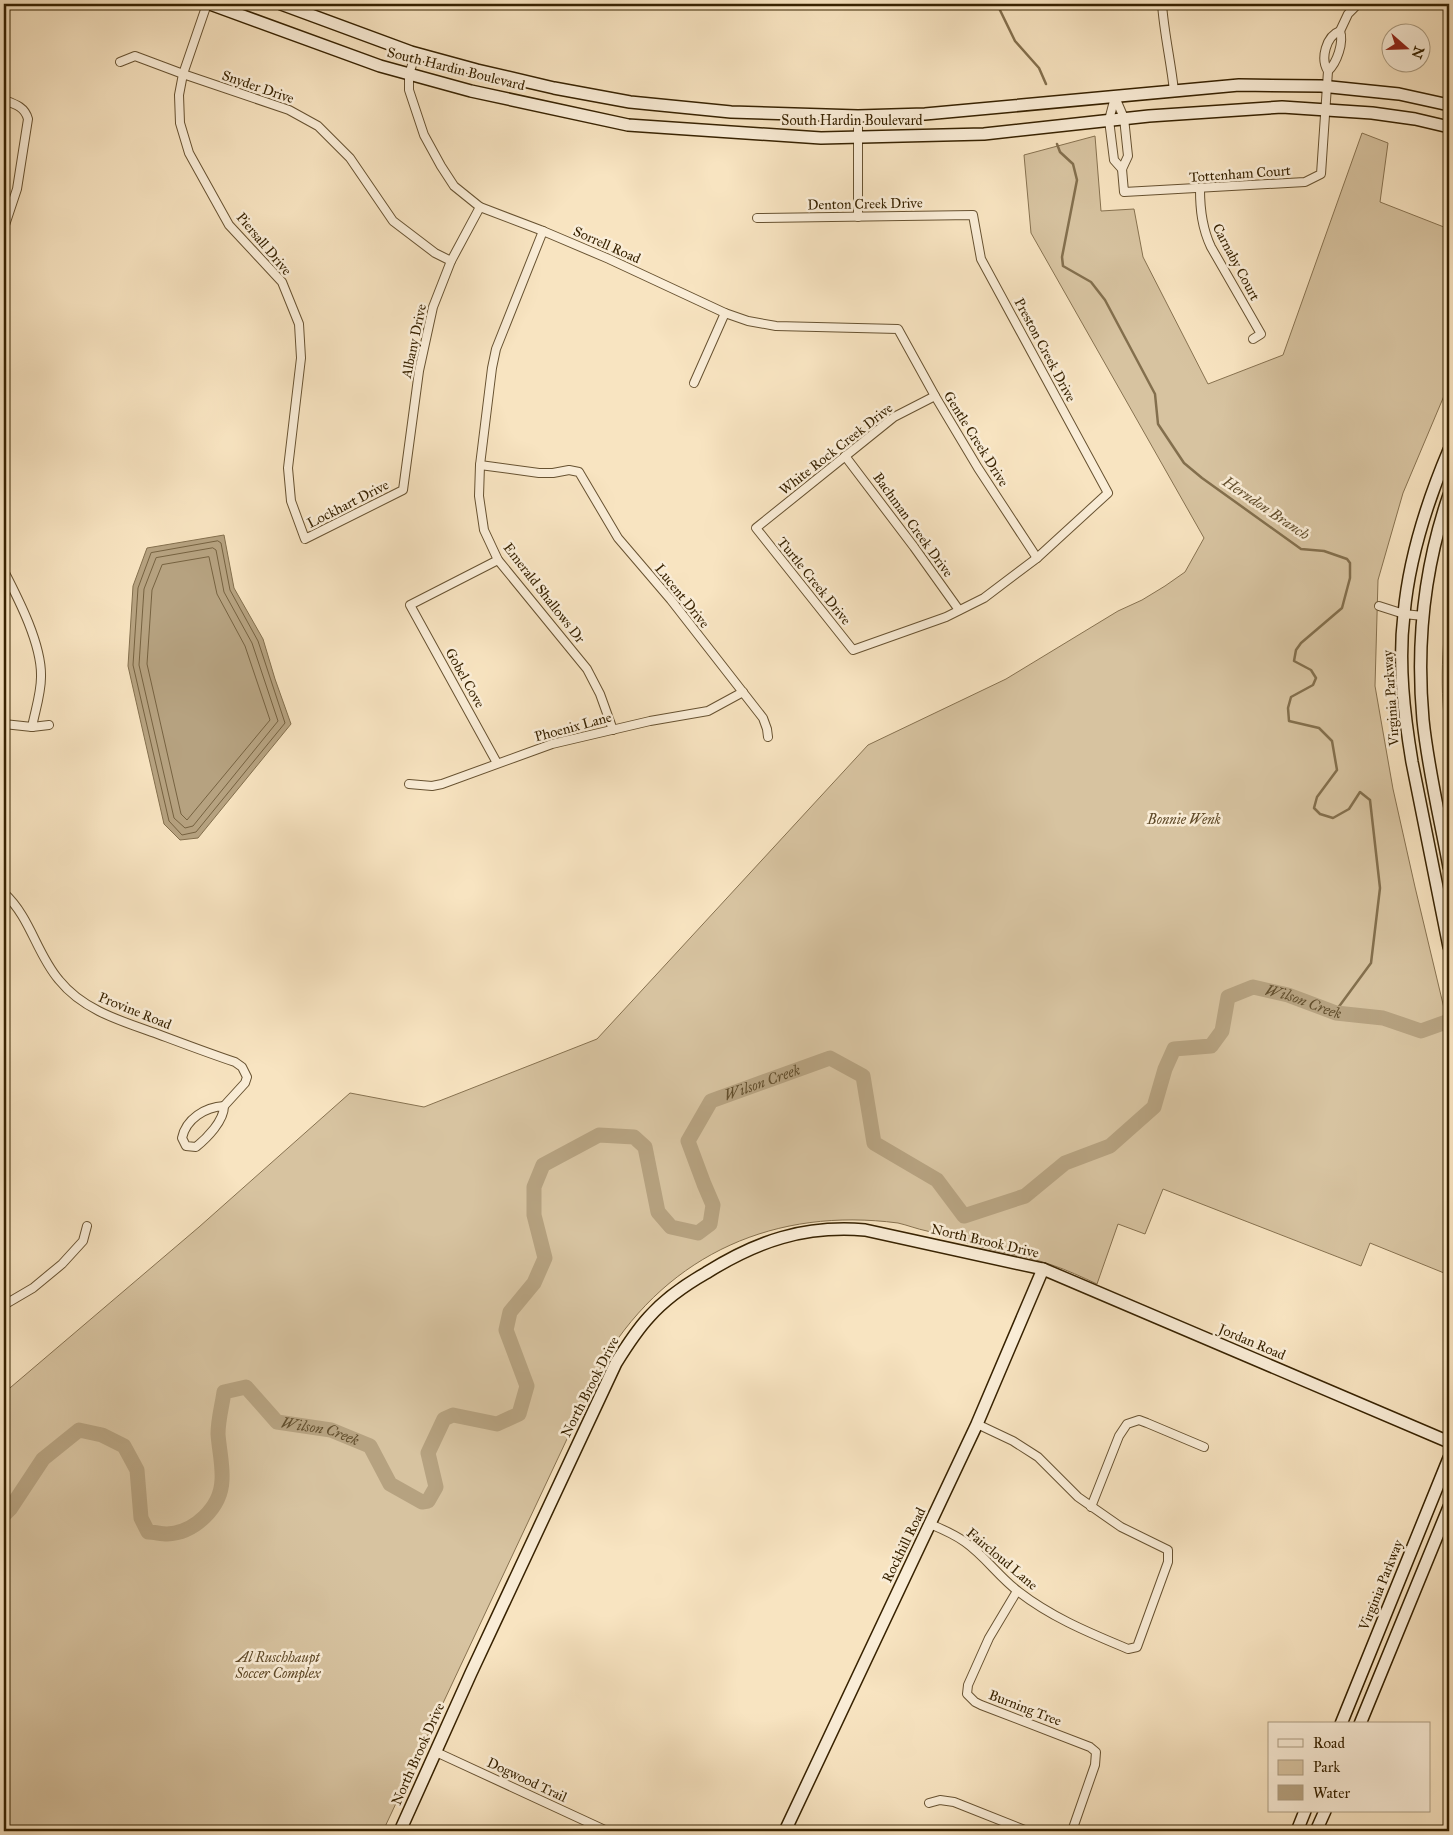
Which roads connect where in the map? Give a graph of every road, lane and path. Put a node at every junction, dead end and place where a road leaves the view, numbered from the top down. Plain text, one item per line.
1 (209, 4) edge
2 (281, 4) edge
3 (1162, 4) edge
4 (1358, 4) edge
5 (1340, 31) junction
6 (416, 53) junction
7 (120, 62) dead end
8 (1328, 71) junction
9 (183, 74) junction
10 (409, 74) junction
11 (1327, 86) junction
12 (1174, 91) junction
13 (1115, 97) junction
14 (4, 100) edge
15 (1449, 105) edge
16 (1326, 110) junction
17 (858, 116) junction
18 (1124, 118) junction
19 (1110, 120) junction
20 (1449, 127) edge
21 (858, 137) junction
22 (1122, 169) junction
23 (1200, 189) junction
24 (480, 207) junction
25 (6, 214) edge
26 (973, 215) joint
27 (858, 217) junction
28 (757, 218) dead end
29 (4, 228) edge
30 (543, 231) junction
31 (451, 261) junction
32 (725, 313) junction
33 (898, 329) joint
34 (1253, 339) dead end
35 (694, 383) dead end
36 (935, 396) junction
37 (1449, 450) edge
38 (846, 456) junction
39 (480, 465) junction
40 (403, 490) joint
41 (1449, 494) edge
42 (756, 528) joint
43 (305, 539) joint
44 (1037, 558) junction
45 (498, 560) junction
46 (4, 572) edge
47 (1379, 606) dead end
48 (959, 610) junction
49 (1404, 614) junction
50 (1422, 616) junction
51 (743, 692) junction
52 (4, 724) edge
53 (49, 725) dead end
54 (32, 727) junction
55 (613, 730) junction
56 (768, 737) dead end
57 (497, 763) junction
58 (409, 784) dead end
59 (1449, 867) edge
60 (4, 894) edge
61 (1449, 945) edge
62 (224, 1106) junction
63 (87, 1226) dead end
64 (1042, 1269) junction
65 (4, 1305) edge
66 (977, 1424) junction
67 (1449, 1442) edge
68 (1204, 1447) dead end
69 (1449, 1458) edge
70 (1091, 1507) junction
71 (1449, 1507) edge
72 (930, 1524) junction
73 (1018, 1591) junction
74 (1342, 1722) edge
75 (1361, 1722) edge
76 (436, 1752) junction
77 (928, 1803) dead end
78 (1305, 1812) edge
79 (1325, 1812) edge
80 (400, 1831) edge
81 (607, 1831) edge
82 (785, 1831) edge
83 (1027, 1831) edge
84 (1072, 1831) edge
85 (1297, 1831) edge
86 (1316, 1831) edge

1 - 9 street, Piersall Drive
1 - 10 main road, South Hardin Boulevard
2 - 6 main road, South Hardin Boulevard
3 - 12 street
4 - 5 street
5 - 8 street
5 - 8 street
6 - 10 street, Sorrell Road
6 - 17 main road, South Hardin Boulevard
7 - 9 street, Snyder Drive
8 - 11 street
9 - 31 street, Snyder Drive
9 - 43 street, Piersall Drive
10 - 21 main road, South Hardin Boulevard
10 - 24 street, Sorrell Road
11 - 12 main road, South Hardin Boulevard
11 - 15 main road, South Hardin Boulevard
11 - 16 street
12 - 13 main road, South Hardin Boulevard
13 - 17 main road, South Hardin Boulevard
13 - 18 street
13 - 19 street
14 - 25 street
16 - 18 main road, South Hardin Boulevard
16 - 20 main road, South Hardin Boulevard
16 - 23 street, Tottenham Court
17 - 21 street
18 - 19 main road, South Hardin Boulevard
18 - 22 street
19 - 21 main road, South Hardin Boulevard
19 - 22 street
21 - 27 street
22 - 23 street, Tottenham Court
23 - 34 street, Carnaby Court
24 - 30 street, Sorrell Road
24 - 31 street, Albany Drive
25 - 29 street
26 - 27 street, Denton Creek Drive
26 - 44 street, Preston Creek Drive
27 - 28 street, Denton Creek Drive
30 - 32 street, Sorrell Road
30 - 39 street, Emerald Shallows Dr
31 - 40 street, Albany Drive
32 - 33 street, Sorrell Road
32 - 35 street
33 - 36 street, Gentle Creek Drive
36 - 38 street, White Rock Creek Drive
36 - 44 street, Gentle Creek Drive
37 - 49 main road, Virginia Parkway
38 - 42 street, White Rock Creek Drive
38 - 48 street, Bachman Creek Drive
39 - 45 street, Emerald Shallows Dr
39 - 51 street, Lucent Drive
40 - 43 street, Lockhart Drive
41 - 50 main road
42 - 48 street, Turtle Creek Drive
44 - 48 street
45 - 55 street, Emerald Shallows Dr
45 - 57 street, Gobel Cove
46 - 54 street
47 - 49 street
49 - 50 street
49 - 61 main road, Virginia Parkway
50 - 59 main road
51 - 55 street, Phoenix Lane
51 - 56 street, Lucent Drive
52 - 54 street
53 - 54 street
55 - 57 street, Phoenix Lane
57 - 58 street, Phoenix Lane
60 - 62 street, Provine Road
62 - 62 street
63 - 65 street
64 - 66 main road, Rockhill Road
64 - 67 main road, Jordan Road
64 - 76 main road, North Brook Drive
66 - 70 street
66 - 72 main road, Rockhill Road
68 - 70 street
69 - 74 main road, Virginia Parkway
70 - 73 street, Faircloud Lane
71 - 75 main road
72 - 73 street, Faircloud Lane
72 - 82 main road, Rockhill Road
73 - 84 street, Burning Tree
76 - 80 main road, North Brook Drive
76 - 81 street, Dogwood Trail
77 - 83 street
78 - 85 main road
79 - 86 main road

